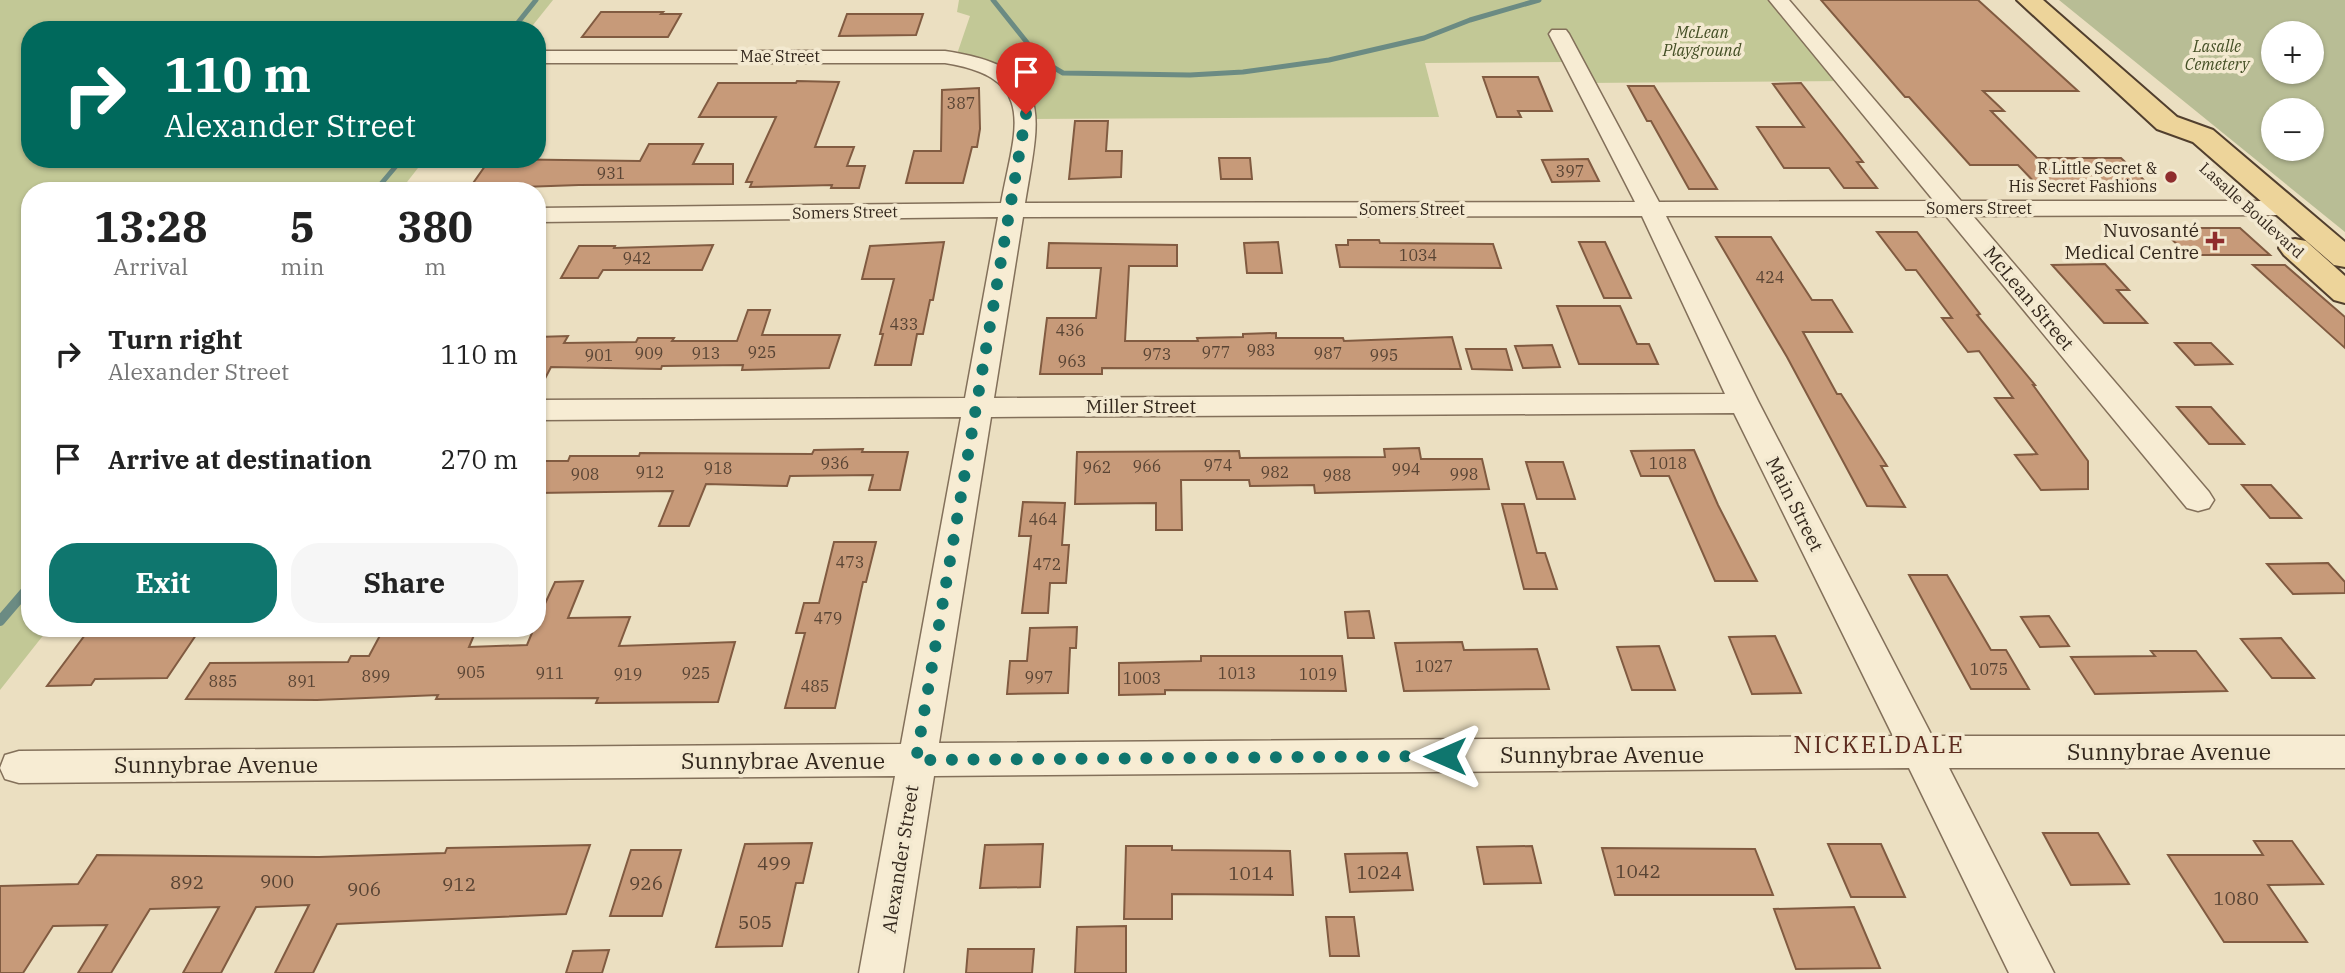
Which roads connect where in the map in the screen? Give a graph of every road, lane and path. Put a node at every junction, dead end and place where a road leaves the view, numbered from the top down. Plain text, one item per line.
1 (1779, 0) edge
2 (2029, 0) edge
3 (1559, 34) dead end
4 (546, 57) edge
5 (1016, 85) joint
6 (2166, 123) junction
7 (1954, 208) junction
8 (2250, 208) junction
9 (2287, 208) junction
10 (1648, 209) junction
11 (1010, 210) junction
12 (546, 215) edge
13 (2345, 258) edge
14 (2345, 293) edge
15 (1744, 403) junction
16 (976, 406) junction
17 (546, 410) edge
18 (2198, 500) dead end
19 (1921, 752) junction
20 (2345, 752) edge
21 (916, 760) junction
22 (19, 767) dead end
23 (881, 973) edge
24 (2032, 973) edge

1 - 7 street, McLean Street
2 - 6 main road, Lasalle Boulevard
3 - 10 street, Main Street
4 - 5 street, Mae Street
5 - 11 street, Alexander Street
6 - 8 main road, Lasalle Boulevard
6 - 9 main road, Lasalle Boulevard
7 - 8 street, Somers Street
7 - 10 street, Somers Street
7 - 18 street, McLean Street
8 - 9 street, Somers Street
8 - 14 main road, Lasalle Boulevard
9 - 13 main road, Lasalle Boulevard
10 - 11 street, Somers Street
10 - 15 street, Main Street
11 - 12 street, Somers Street
11 - 16 street, Alexander Street
15 - 16 street, Miller Street
15 - 19 street, Main Street
16 - 17 street, Miller Street
16 - 21 street, Alexander Street
19 - 20 street, Sunnybrae Avenue
19 - 21 street, Sunnybrae Avenue
19 - 24 street, Main Street
21 - 22 street, Sunnybrae Avenue
21 - 23 street, Alexander Street

